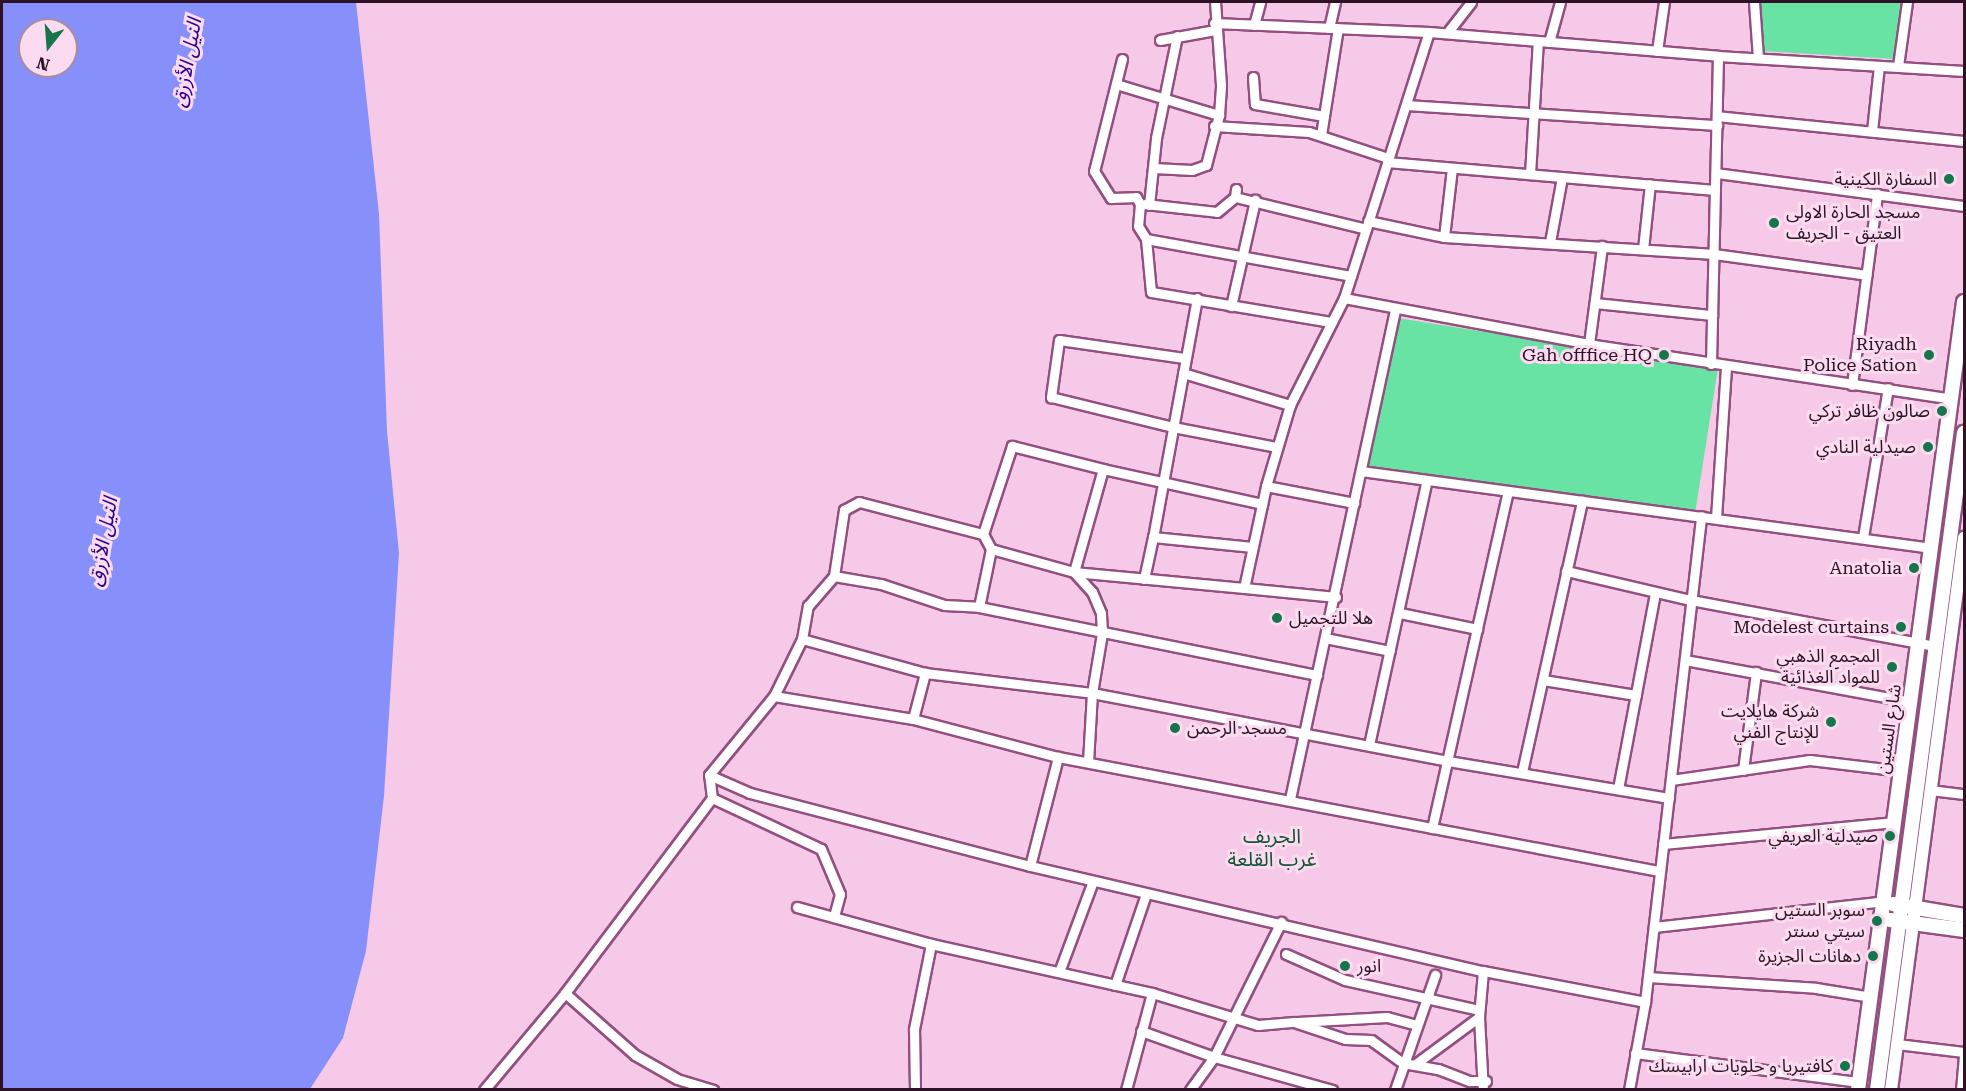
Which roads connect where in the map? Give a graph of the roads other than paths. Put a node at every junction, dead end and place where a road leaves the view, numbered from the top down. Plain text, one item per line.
1 (1215, 2) edge
2 (1260, 2) edge
3 (1335, 2) edge
4 (1471, 2) edge
5 (1560, 2) edge
6 (1664, 2) edge
7 (1754, 2) edge
8 (1907, 2) edge
9 (1254, 25) junction
10 (1215, 27) junction
11 (1333, 28) junction
12 (1429, 32) junction
13 (1447, 33) junction
14 (1177, 36) junction
15 (1160, 40) dead end
16 (1538, 41) junction
17 (1549, 42) junction
18 (1657, 51) junction
19 (1718, 56) junction
20 (1758, 58) junction
21 (1122, 59) dead end
22 (1879, 66) junction
23 (1898, 66) junction
24 (1965, 71) edge
25 (1253, 77) dead end
26 (1116, 84) junction
27 (1165, 100) junction
28 (1406, 105) junction
29 (1534, 113) junction
30 (1219, 115) junction
31 (1324, 116) junction
32 (1717, 120) junction
33 (1214, 126) junction
34 (1872, 131) junction
35 (1321, 135) junction
36 (1965, 141) edge
37 (1388, 160) junction
38 (1154, 168) junction
39 (1452, 168) junction
40 (1716, 173) junction
41 (1530, 174) junction
42 (1562, 177) junction
43 (1650, 184) junction
44 (1715, 190) junction
45 (1877, 194) junction
46 (1255, 200) junction
47 (1145, 204) junction
48 (1965, 206) edge
49 (1367, 225) junction
50 (1444, 237) junction
51 (1146, 239) junction
52 (1550, 242) junction
53 (1602, 246) junction
54 (1643, 249) junction
55 (1714, 254) junction
56 (1243, 255) junction
57 (1868, 275) junction
58 (1351, 276) junction
59 (1197, 298) junction
60 (1344, 298) junction
61 (1965, 302) edge
62 (1595, 303) junction
63 (1231, 306) junction
64 (1395, 310) junction
65 (1712, 315) junction
66 (1331, 322) junction
67 (1589, 344) junction
68 (1184, 358) junction
69 (1711, 364) junction
70 (1726, 366) junction
71 (1183, 373) junction
72 (1852, 385) junction
73 (1888, 388) junction
74 (1952, 399) junction
75 (1290, 405) junction
76 (1173, 427) junction
77 (1947, 433) junction
78 (1964, 435) edge
79 (1277, 447) junction
80 (1103, 469) junction
81 (1361, 471) junction
82 (1426, 480) junction
83 (1162, 481) junction
84 (1266, 486) junction
85 (1508, 490) junction
86 (1582, 501) junction
87 (1354, 503) junction
88 (1262, 504) junction
89 (1701, 516) junction
90 (1716, 518) junction
91 (983, 534) junction
92 (1153, 537) junction
93 (1863, 537) junction
94 (1965, 538) edge
95 (1253, 547) junction
96 (1932, 548) junction
97 (991, 549) junction
98 (1963, 557) edge
99 (1566, 571) junction
100 (1074, 572) junction
101 (834, 576) junction
102 (1144, 579) junction
103 (1244, 588) junction
104 (1655, 593) junction
105 (1336, 597) junction
106 (1691, 600) junction
107 (979, 607) junction
108 (1400, 613) junction
109 (1477, 629) junction
110 (1102, 633) junction
111 (1325, 638) junction
112 (802, 639) junction
113 (1919, 643) junction
114 (1935, 646) junction
115 (1390, 651) junction
116 (1685, 660) junction
117 (1915, 671) junction
118 (1756, 672) junction
119 (925, 673) junction
120 (1932, 673) junction
121 (1317, 675) junction
122 (1543, 680) junction
123 (1092, 693) junction
124 (1636, 695) junction
125 (774, 696) junction
126 (1911, 702) junction
127 (913, 719) junction
128 (1304, 732) junction
129 (1369, 745) junction
130 (1058, 757) junction
131 (1448, 761) junction
132 (1088, 762) junction
133 (1743, 770) junction
134 (1902, 771) junction
135 (1522, 772) junction
136 (709, 775) junction
137 (1671, 780) junction
138 (1618, 789) junction
139 (1930, 790) junction
140 (1965, 794) edge
141 (712, 798) junction
142 (1669, 798) junction
143 (1290, 799) junction
144 (1895, 822) junction
145 (1432, 828) junction
146 (1663, 844) junction
147 (1030, 866) junction
148 (1659, 871) junction
149 (1093, 881) junction
150 (1146, 894) junction
151 (1885, 901) junction
152 (797, 907) dead end
153 (1906, 915) junction
154 (1965, 916) edge
155 (834, 917) junction
156 (1882, 919) junction
157 (1281, 921) junction
158 (1654, 927) junction
159 (1965, 930) edge
160 (931, 944) junction
161 (1286, 954) dead end
162 (1483, 971) junction
163 (1059, 972) junction
164 (1435, 975) dead end
165 (1648, 977) junction
166 (1115, 985) junction
167 (565, 993) junction
168 (1152, 993) junction
169 (1871, 997) junction
170 (1426, 1001) junction
171 (1645, 1002) junction
172 (1479, 1013) junction
173 (1232, 1019) junction
174 (1294, 1022) junction
175 (1416, 1025) junction
176 (1141, 1031) junction
177 (1897, 1044) junction
178 (1635, 1053) junction
179 (1965, 1054) edge
180 (1214, 1057) junction
181 (1403, 1064) junction
182 (1414, 1065) junction
183 (1485, 1085) edge
184 (1859, 1086) edge
185 (484, 1089) edge
186 (713, 1089) edge
187 (915, 1089) edge
188 (1126, 1089) edge
189 (1190, 1089) edge
190 (1332, 1089) edge
191 (1395, 1089) edge
192 (1629, 1089) edge
193 (1877, 1089) edge
194 (1891, 1089) edge
195 (1961, 1089) edge

1 - 10 street
2 - 9 street
3 - 11 street
4 - 13 street
5 - 17 street
6 - 18 street
7 - 20 street
8 - 23 street
9 - 10 street
9 - 11 street
10 - 14 street
10 - 30 street
11 - 12 street
11 - 31 street
12 - 13 street
12 - 28 street
13 - 16 street
14 - 15 street
14 - 27 street
16 - 17 street
16 - 29 street
17 - 18 street
18 - 19 street
19 - 20 street
19 - 32 street
20 - 22 street
21 - 26 street
22 - 23 street
22 - 34 street
23 - 24 street
25 - 31 street
26 - 27 street
26 - 47 street
27 - 30 street
27 - 38 street
28 - 29 street
28 - 37 street
29 - 32 street
29 - 41 street
30 - 33 street
31 - 35 street
32 - 34 street
32 - 40 street
33 - 35 street
33 - 38 street
34 - 36 street
35 - 37 street
37 - 39 street
37 - 49 street
38 - 47 street
39 - 41 street
39 - 50 street
40 - 44 street
40 - 45 street
41 - 42 street
42 - 43 street
42 - 52 street
43 - 44 street
43 - 54 street
44 - 55 street
45 - 48 street
45 - 57 street
46 - 47 street
46 - 49 street
46 - 56 street
47 - 51 street
49 - 50 street
49 - 58 street
50 - 52 street
51 - 56 street
51 - 59 street
52 - 53 street
53 - 54 street
53 - 62 street
54 - 55 street
55 - 57 street
55 - 65 street
56 - 58 street
56 - 63 street
57 - 72 street
58 - 60 street
59 - 63 street
59 - 68 street
60 - 64 street
60 - 66 street
61 - 74 main road, شارع الستين
62 - 65 street
62 - 67 street
63 - 66 street
64 - 67 street
64 - 81 street
65 - 69 street
66 - 75 street
67 - 69 street
68 - 71 street
68 - 76 street
69 - 70 street
70 - 72 street
70 - 90 street
71 - 75 street
71 - 76 street
72 - 73 street
73 - 74 street
73 - 93 street
74 - 77 main road, شارع الستين
75 - 79 street
76 - 79 street
76 - 83 street
77 - 78 street
77 - 96 main road, شارع الستين
78 - 114 main road, شارع الستين
79 - 84 street
80 - 83 street
80 - 91 street
80 - 100 street
81 - 82 street
81 - 87 street
82 - 85 street
82 - 108 street
83 - 88 street
83 - 92 street
84 - 87 street
84 - 88 street
85 - 86 street
85 - 109 street
86 - 89 street
86 - 99 street
87 - 105 street
88 - 95 street
89 - 90 street
89 - 106 street
90 - 93 street
91 - 97 street
91 - 101 street
92 - 95 street
92 - 102 street
93 - 96 street
94 - 98 street
95 - 103 street
96 - 113 main road, شارع الستين
97 - 100 street
97 - 107 street
98 - 139 street
99 - 104 street
99 - 122 street
100 - 102 street
100 - 110 street
101 - 107 street
101 - 112 street
102 - 103 street
103 - 105 street
104 - 106 street
104 - 124 street
105 - 111 street
106 - 113 street
106 - 116 street
107 - 110 street
108 - 109 street
108 - 115 street
109 - 131 street
110 - 121 street
110 - 123 street
111 - 115 street
111 - 121 street
112 - 119 street
112 - 125 street
113 - 114 street
113 - 117 main road, شارع الستين
114 - 120 main road, شارع الستين
115 - 129 street
116 - 118 street
116 - 137 street
117 - 120 main road
117 - 126 main road, شارع الستين
118 - 126 street
118 - 133 street
119 - 123 street
119 - 127 street
120 - 153 main road, شارع الستين
121 - 128 street
122 - 124 street
122 - 135 street
123 - 128 street
123 - 132 street
124 - 138 street
125 - 127 street
125 - 136 street
126 - 134 main road, شارع الستين
127 - 130 street
128 - 129 street
128 - 143 street
129 - 131 street
130 - 132 street
130 - 147 street
131 - 135 street
131 - 145 street
132 - 143 street
133 - 134 street
133 - 137 street
134 - 144 main road, شارع الستين
135 - 138 street
136 - 141 street
136 - 147 street
137 - 142 street
138 - 142 street
139 - 140 street
139 - 153 street
141 - 155 street
141 - 167 street
142 - 146 street
143 - 145 street
144 - 146 street
144 - 151 main road, شارع الستين
145 - 148 street
146 - 148 street
147 - 149 street
148 - 158 street
149 - 150 street
149 - 163 street
150 - 157 street
150 - 166 street
151 - 153 main road
151 - 156 main road, شارع الستين
151 - 158 street
152 - 155 street
153 - 154 main road
153 - 156 main road
153 - 159 main road
153 - 177 street
153 - 193 main road, شارع الستين
155 - 160 street
156 - 169 main road, شارع الستين
157 - 162 street
157 - 173 street
158 - 165 street
160 - 163 street
160 - 187 street
161 - 170 street
162 - 171 street
162 - 172 street
163 - 166 street
164 - 170 street
165 - 169 street
165 - 171 street
166 - 168 street
167 - 185 street
167 - 186 street
168 - 173 street
168 - 176 street
169 - 184 main road, شارع الستين
170 - 172 street
170 - 175 street
171 - 178 street
172 - 182 street
172 - 183 street
173 - 174 street
173 - 180 street
174 - 175 street
174 - 181 street
175 - 181 street
176 - 180 street
176 - 188 street
177 - 179 street
177 - 194 street
178 - 184 street
178 - 192 street
179 - 195 street
180 - 189 street
180 - 190 street
181 - 182 street
181 - 191 street
182 - 183 street

